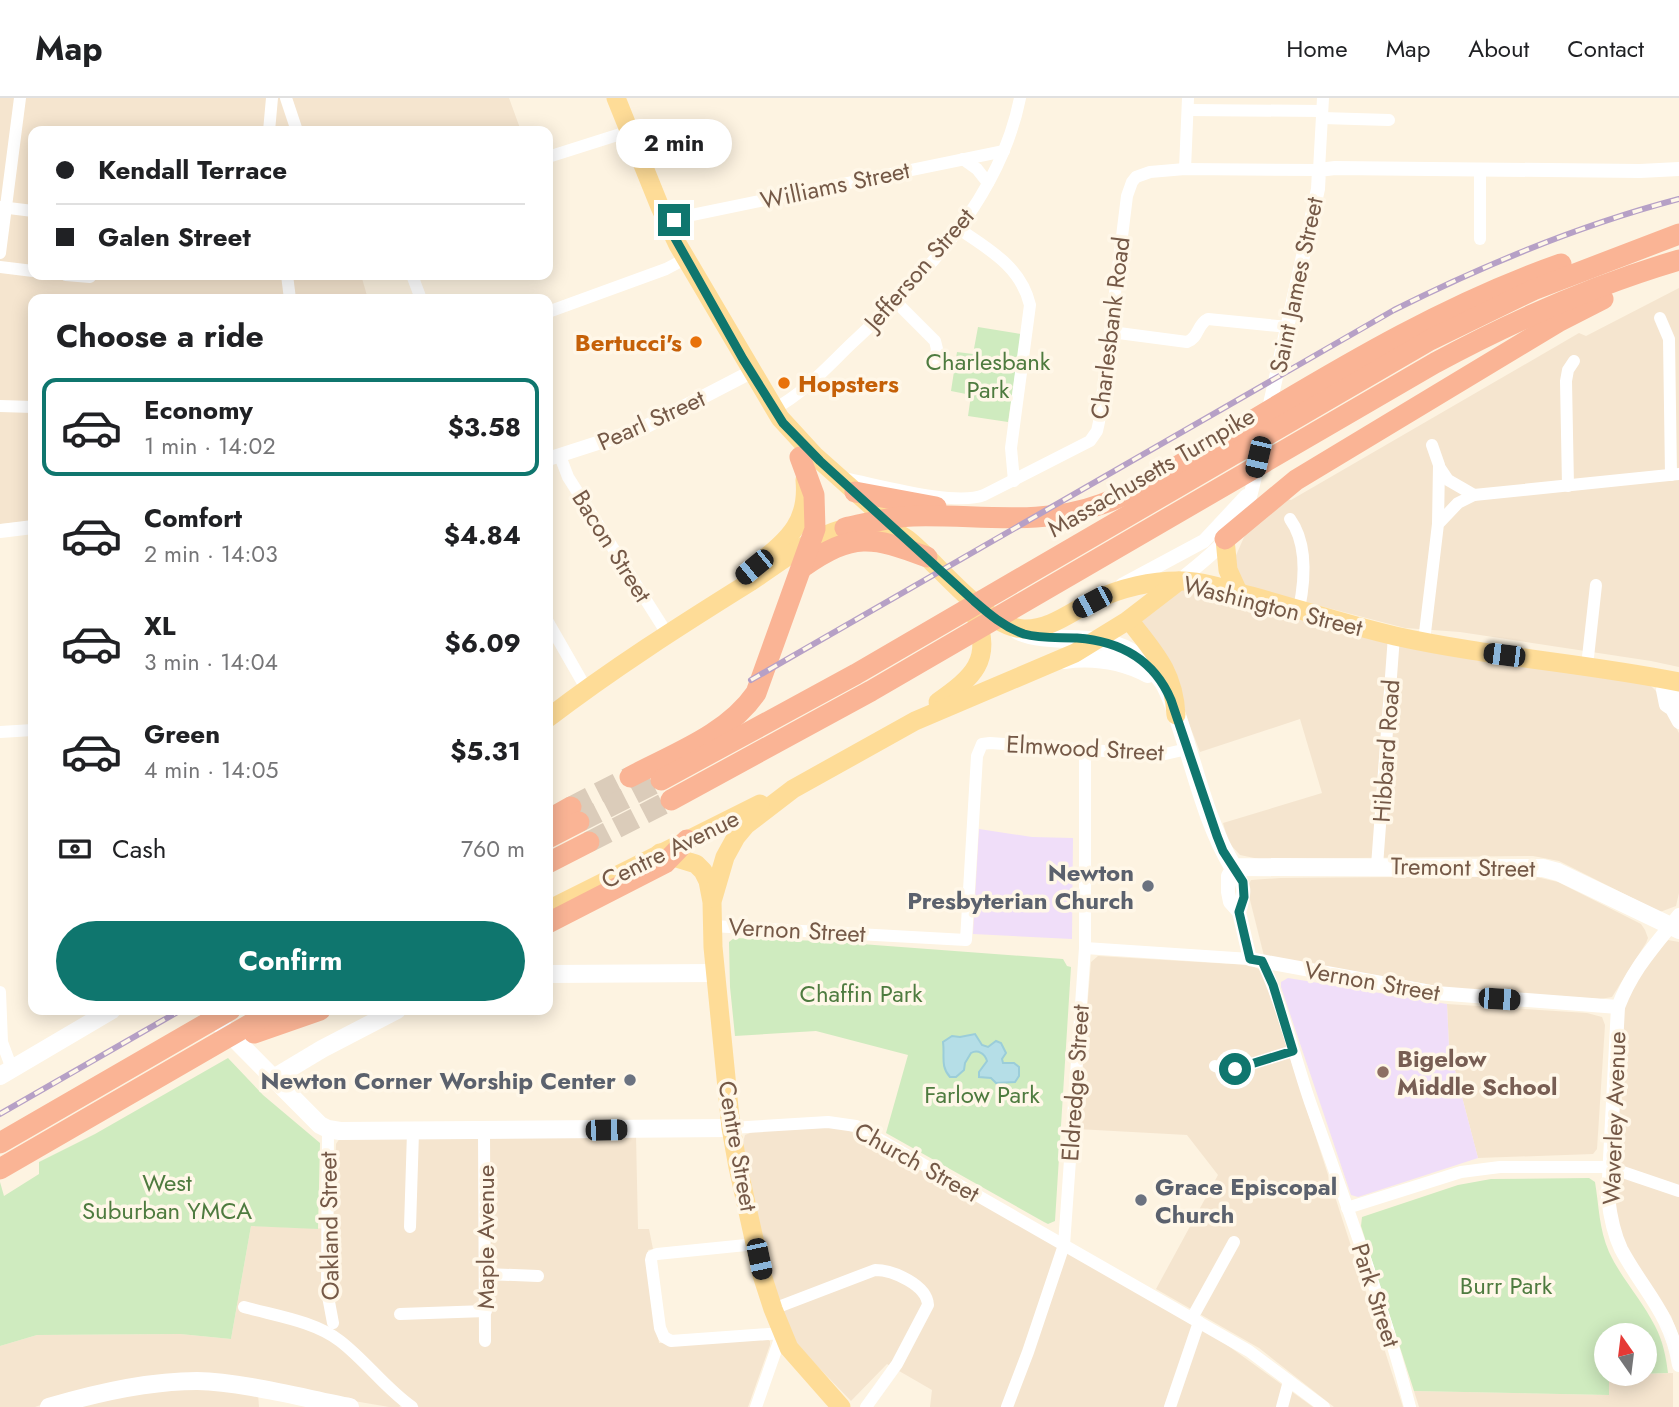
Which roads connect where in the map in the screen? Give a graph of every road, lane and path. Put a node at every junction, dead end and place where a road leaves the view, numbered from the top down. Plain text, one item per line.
1 (20, 98) edge
2 (272, 98) edge
3 (286, 98) edge
4 (616, 98) edge
5 (1020, 98) edge
6 (1188, 104) edge
7 (1322, 109) edge
8 (1389, 120) dead end
9 (269, 126) edge
10 (295, 126) edge
11 (629, 131) junction
12 (1004, 151) junction
13 (553, 155) edge
14 (963, 159) junction
15 (1185, 169) junction
16 (1365, 169) junction
17 (1679, 169) edge
18 (1319, 170) junction
19 (1480, 170) junction
20 (988, 183) junction
21 (1316, 197) junction
22 (3, 207) edge
23 (28, 210) edge
24 (667, 224) junction
25 (1679, 226) edge
26 (960, 229) junction
27 (1679, 234) edge
28 (1480, 239) dead end
29 (0, 253) edge
30 (684, 256) junction
31 (1679, 260) edge
32 (0, 267) edge
33 (1679, 267) edge
34 (28, 270) edge
35 (895, 301) junction
36 (553, 310) edge
37 (1660, 318) dead end
38 (1288, 327) junction
39 (1111, 332) junction
40 (1574, 361) dead end
41 (933, 366) dead end
42 (751, 372) junction
43 (0, 406) edge
44 (28, 407) edge
45 (779, 416) junction
46 (1432, 445) dead end
47 (800, 457) junction
48 (554, 458) edge
49 (1439, 465) junction
50 (1675, 475) edge
51 (838, 477) junction
52 (1014, 481) junction
53 (1253, 482) junction
54 (1568, 486) junction
55 (855, 492) junction
56 (1474, 495) junction
57 (979, 518) junction
58 (886, 519) junction
59 (1290, 519) dead end
60 (1438, 524) junction
61 (28, 528) edge
62 (845, 528) junction
63 (0, 531) edge
64 (907, 538) junction
65 (1225, 539) junction
66 (811, 542) junction
67 (927, 557) junction
68 (803, 567) junction
69 (1179, 581) junction
70 (1596, 585) dead end
71 (964, 592) junction
72 (1238, 593) junction
73 (1092, 602) junction
74 (1299, 609) junction
75 (1129, 620) junction
76 (1005, 625) junction
77 (676, 629) junction
78 (553, 631) edge
79 (1394, 636) junction
80 (1097, 640) junction
81 (1424, 641) junction
82 (1060, 660) junction
83 (1587, 666) junction
84 (1674, 681) edge
85 (1163, 683) junction
86 (587, 690) junction
87 (553, 713) edge
88 (1177, 715) junction
89 (1676, 715) edge
90 (28, 730) edge
91 (894, 731) junction
92 (0, 732) edge
93 (1187, 749) junction
94 (1085, 750) junction
95 (630, 777) tunnel mouth
96 (661, 780) tunnel mouth
97 (793, 789) junction
98 (671, 800) tunnel mouth
99 (553, 819) edge
100 (553, 834) edge
101 (687, 840) joint
102 (589, 842) tunnel mouth
103 (666, 855) junction
104 (553, 860) edge
105 (1377, 866) junction
106 (1233, 867) junction
107 (712, 902) junction
108 (553, 908) edge
109 (553, 920) edge
110 (1676, 924) edge
111 (712, 926) junction
112 (966, 940) joint
113 (1085, 947) junction
114 (1256, 960) junction
115 (1292, 966) junction
116 (716, 973) junction
117 (553, 974) edge
118 (1273, 985) junction
119 (0, 992) edge
120 (1618, 1007) junction
121 (104, 1015) edge
122 (211, 1015) edge
123 (221, 1015) edge
124 (266, 1015) edge
125 (306, 1015) edge
126 (387, 1015) edge
127 (1293, 1051) junction
128 (202, 1052) junction
129 (1215, 1066) dead end
130 (6, 1073) edge
131 (272, 1079) junction
132 (732, 1128) junction
133 (328, 1129) junction
134 (413, 1132) junction
135 (484, 1132) junction
136 (0, 1143) edge
137 (1608, 1167) junction
138 (0, 1169) edge
139 (1679, 1191) edge
140 (1347, 1208) junction
141 (411, 1227) dead end
142 (1234, 1242) dead end
143 (755, 1244) junction
144 (1064, 1245) junction
145 (486, 1275) junction
146 (538, 1276) dead end
147 (244, 1307) dead end
148 (773, 1309) junction
149 (485, 1311) junction
150 (400, 1314) dead end
151 (1196, 1320) junction
152 (333, 1329) junction
153 (782, 1333) junction
154 (485, 1341) dead end
155 (1679, 1365) edge
156 (1289, 1381) junction
157 (49, 1407) edge
158 (350, 1407) edge
159 (412, 1407) edge
160 (756, 1407) edge
161 (841, 1407) edge
162 (866, 1407) edge
163 (1007, 1407) edge
164 (1170, 1407) edge
165 (1282, 1407) edge
166 (1324, 1407) edge
167 (1410, 1407) edge

1 - 22 street
2 - 9 street
3 - 10 street
4 - 11 main road
5 - 12 street, Jefferson Street
6 - 7 street
6 - 15 street
7 - 8 street
7 - 18 street
11 - 13 street
11 - 24 main road
12 - 14 street, Williams Street
12 - 20 street, Jefferson Street
14 - 20 street
14 - 24 street, Williams Street
15 - 18 street, Charlesbank Road
15 - 39 street, Charlesbank Road
16 - 18 street, Charlesbank Road
16 - 19 street, Charlesbank Road
16 - 21 street, Charlesbank Road
17 - 19 street, Charlesbank Road
18 - 21 street, Saint James Street
19 - 28 street
20 - 26 street, Jefferson Street
21 - 38 street, Saint James Street
22 - 23 street
22 - 29 street
24 - 30 main road
25 - 57 highway
26 - 35 street, Jefferson Street
26 - 52 street
27 - 96 highway, Massachusetts Turnpike
30 - 36 street
30 - 42 main road
31 - 98 highway, Massachusetts Turnpike
32 - 34 street
33 - 65 highway
35 - 41 street
35 - 45 street, Jefferson Street
37 - 50 street
38 - 39 street
38 - 53 street, Saint James Street
39 - 52 street, Charlesbank Road
40 - 54 street
42 - 45 main road
42 - 48 street, Pearl Street
43 - 44 street
45 - 47 main road
45 - 51 main road
46 - 49 street
47 - 66 highway
47 - 77 main road
48 - 77 street, Bacon Street
49 - 56 street
49 - 60 street
50 - 54 street
51 - 52 street, Charlesbank Road
51 - 55 main road
53 - 65 street, Saint James Street
53 - 73 street, Saint James Street
54 - 56 street
55 - 57 highway
55 - 58 main road
56 - 60 street
57 - 58 highway
58 - 62 highway
58 - 64 main road
59 - 74 street
60 - 81 street
61 - 63 street
62 - 64 main road
62 - 66 main road
64 - 67 main road
65 - 69 street, Saint James Street
65 - 72 main road
66 - 68 highway
66 - 77 main road
67 - 68 highway
67 - 71 main road
68 - 95 highway
69 - 72 main road, Washington Street
69 - 73 main road, Washington Street
69 - 75 main road, Centre Street
70 - 83 street
71 - 76 main road
71 - 91 main road, Centre Street
72 - 74 main road, Washington Street
73 - 76 main road, Washington Street
74 - 79 main road, Washington Street
75 - 80 main road, Centre Street
75 - 88 main road
76 - 80 main road, Park Street
77 - 86 main road
78 - 86 street
79 - 81 main road, Washington Street
79 - 105 street, Hibbard Road
80 - 82 main road, Centre Street
80 - 85 main road, Park Street
81 - 83 main road, Washington Street
82 - 85 main road
82 - 91 main road, Centre Street
83 - 84 main road, Washington Street
84 - 89 street
85 - 88 main road, Park Street
86 - 87 main road
88 - 93 main road, Park Street
90 - 92 street
91 - 97 main road, Centre Street
93 - 94 street, Elmwood Street
93 - 106 main road, Park Street
94 - 112 street, Elmwood Street
94 - 113 street, Eldredge Street
97 - 101 main road, Centre Avenue
97 - 107 main road, Centre Street
99 - 100 highway
101 - 103 highway
102 - 104 highway
103 - 107 main road, Centre Street
103 - 108 main road, Centre Avenue
103 - 109 highway
105 - 106 main road, Tremont Street
105 - 110 main road, Tremont Street
106 - 114 street, Park Street
107 - 111 main road, Centre Street
110 - 120 street, Waverley Avenue
111 - 112 street, Vernon Street
111 - 116 main road, Centre Street
113 - 114 street, Vernon Street
113 - 144 street, Eldredge Street
114 - 115 street, Vernon Street
114 - 118 street, Park Street
115 - 118 street
115 - 120 street, Vernon Street
116 - 117 main road
116 - 132 main road, Centre Street
118 - 127 street, Park Street
119 - 130 street
120 - 137 street, Waverley Avenue
121 - 130 main road
122 - 131 main road
123 - 136 highway
124 - 128 highway
125 - 128 highway
126 - 131 main road
127 - 129 street
127 - 140 street, Park Street
128 - 138 highway
131 - 133 main road
132 - 135 main road, Church Street
132 - 143 main road, Centre Street
132 - 144 street, Church Street
133 - 134 main road, Church Street
133 - 152 street, Oakland Street
134 - 135 main road, Church Street
134 - 141 street
135 - 145 street, Maple Avenue
137 - 139 street
137 - 140 street
137 - 155 street, Waverley Avenue
140 - 167 street, Park Street
142 - 151 street
143 - 148 main road, Centre Street
143 - 153 street
144 - 151 street, Church Street
144 - 163 street, Eldredge Street
145 - 146 street
145 - 149 street, Maple Avenue
147 - 152 street
148 - 153 main road, Centre Street
148 - 162 street
149 - 150 street
149 - 154 street, Maple Avenue
151 - 156 street, Church Street
151 - 164 street
152 - 159 street, Oakland Street
153 - 160 street
153 - 161 main road, Centre Street
156 - 165 street
156 - 166 street, Church Street
157 - 158 main road

